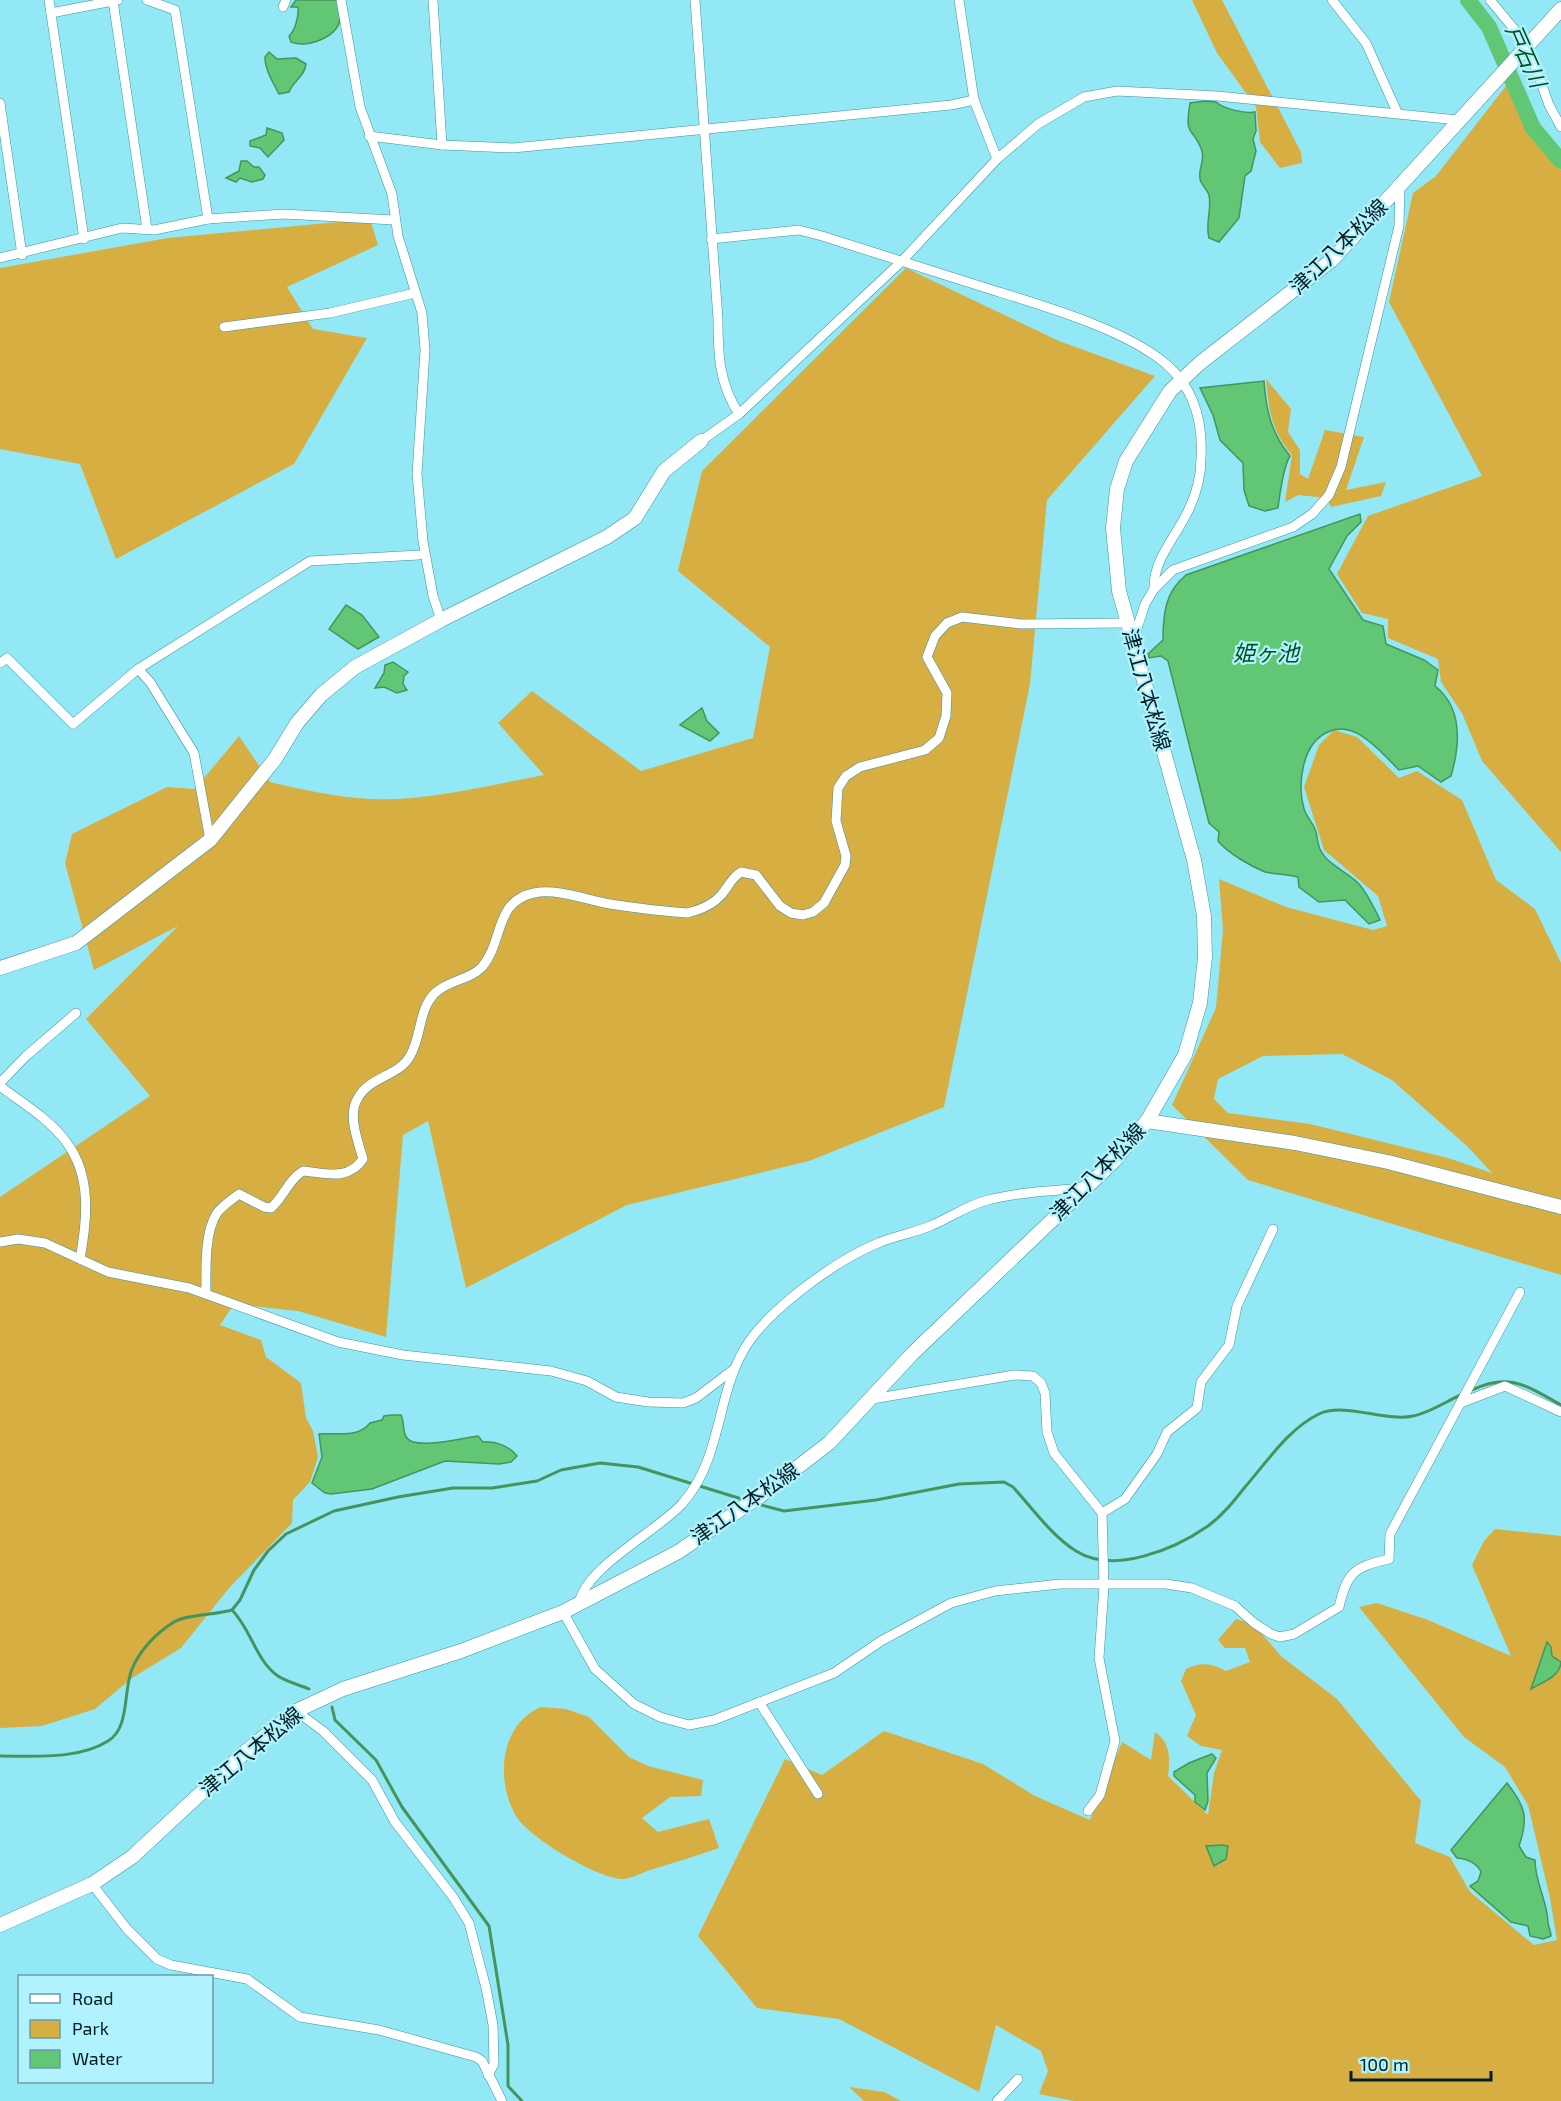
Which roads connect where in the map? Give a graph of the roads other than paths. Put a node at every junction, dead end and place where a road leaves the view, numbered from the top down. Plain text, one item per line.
1 (49, 0) edge
2 (115, 0) edge
3 (147, 0) edge
4 (341, 0) edge
5 (432, 0) edge
6 (695, 0) edge
7 (959, 0) edge
8 (1332, 0) edge
9 (1490, 0) edge
10 (1561, 9) edge
11 (51, 13) junction
12 (1526, 49) junction
13 (974, 100) junction
14 (0, 103) edge
15 (1397, 112) junction
16 (1458, 120) junction
17 (1561, 127) edge
18 (705, 129) junction
19 (369, 136) junction
20 (442, 146) junction
21 (997, 159) junction
22 (1400, 185) junction
23 (208, 219) junction
24 (394, 220) junction
25 (147, 230) junction
26 (84, 239) junction
27 (711, 239) junction
28 (22, 255) junction
29 (0, 258) edge
30 (902, 261) junction
31 (415, 293) junction
32 (224, 327) dead end
33 (1181, 381) junction
34 (739, 414) junction
35 (701, 441) joint
36 (419, 555) dead end
37 (1154, 589) junction
38 (441, 620) junction
39 (1126, 623) junction
40 (1132, 643) junction
41 (0, 663) edge
42 (138, 669) junction
43 (210, 840) junction
44 (0, 968) edge
45 (76, 1013) dead end
46 (0, 1084) edge
47 (1147, 1121) junction
48 (1090, 1183) junction
49 (1561, 1207) edge
50 (1273, 1229) dead end
51 (0, 1242) edge
52 (80, 1259) junction
53 (1520, 1292) dead end
54 (206, 1294) junction
55 (734, 1369) junction
56 (872, 1400) junction
57 (1463, 1402) junction
58 (1561, 1412) edge
59 (1102, 1513) junction
60 (1104, 1586) junction
61 (579, 1603) junction
62 (563, 1612) junction
63 (759, 1702) junction
64 (296, 1711) junction
65 (818, 1794) dead end
66 (1088, 1811) dead end
67 (92, 1884) junction
68 (0, 1926) edge
69 (488, 2075) junction
70 (1018, 2079) dead end
71 (506, 2100) edge
72 (997, 2101) edge

1 - 11 street
2 - 11 street
2 - 25 street
3 - 23 street
4 - 19 street
5 - 20 street
6 - 18 street
7 - 13 street
8 - 15 street
9 - 12 street
10 - 12 main road, 津江八本松線
11 - 26 street
12 - 16 main road, 津江八本松線
12 - 17 street
13 - 18 street
13 - 21 street
14 - 28 street
15 - 16 street
15 - 21 street
16 - 22 main road, 津江八本松線
18 - 20 street
18 - 27 street
19 - 20 street
19 - 24 street
21 - 30 street
22 - 33 main road, 津江八本松線
22 - 37 street
23 - 24 street
23 - 25 street
24 - 31 street
25 - 26 street
26 - 28 street
27 - 30 street
27 - 34 street
28 - 29 street
30 - 33 street
30 - 34 street
31 - 32 street
31 - 38 street
33 - 37 street
33 - 39 main road, 津江八本松線
34 - 35 street
35 - 38 main road
36 - 42 street
37 - 40 street
38 - 43 main road
39 - 40 main road, 津江八本松線
39 - 54 street
40 - 47 main road, 津江八本松線
41 - 42 street
42 - 43 street
43 - 44 main road
45 - 46 street
46 - 52 street
47 - 48 main road, 津江八本松線
47 - 49 main road
48 - 55 street
48 - 56 main road, 津江八本松線
50 - 59 street
51 - 52 street
52 - 54 street
53 - 57 street
54 - 55 street
55 - 61 street
56 - 59 street
56 - 61 main road, 津江八本松線
57 - 58 street
57 - 60 street
59 - 60 street
60 - 63 street
60 - 66 street
61 - 62 main road, 津江八本松線
62 - 63 street
62 - 64 main road, 津江八本松線
63 - 65 street
64 - 67 main road, 津江八本松線
64 - 69 street
67 - 68 main road, 津江八本松線
67 - 69 street
69 - 71 street
70 - 72 street

